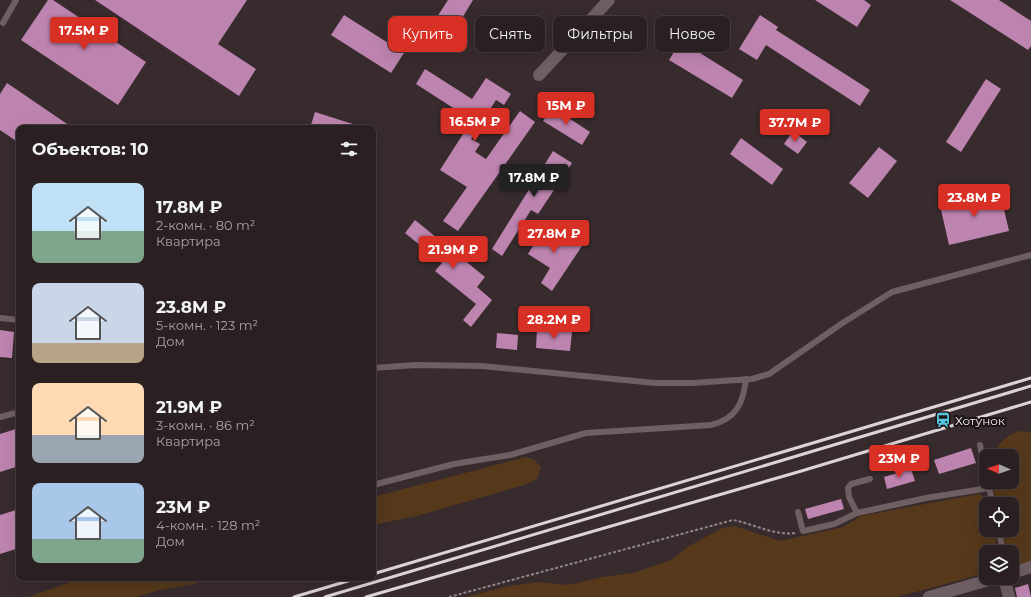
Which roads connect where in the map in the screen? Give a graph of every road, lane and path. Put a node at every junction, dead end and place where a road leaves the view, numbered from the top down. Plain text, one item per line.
1 (16, 0) edge
2 (609, 0) edge
3 (3, 24) dead end
4 (539, 75) dead end
5 (1031, 255) edge
6 (0, 318) edge
7 (16, 320) edge
8 (376, 368) edge
9 (746, 379) junction
10 (16, 413) edge
11 (0, 417) edge
12 (980, 445) dead end
13 (981, 449) edge
14 (870, 479) dead end
15 (376, 484) edge
16 (979, 487) edge
17 (798, 512) dead end
18 (856, 513) junction
19 (803, 531) junction
20 (1031, 567) edge
21 (1019, 571) edge
22 (979, 583) edge
23 (1006, 585) edge
24 (449, 597) edge
25 (929, 597) edge
26 (1009, 597) edge

1 - 3 lane
2 - 4 street
5 - 9 lane
6 - 7 lane
8 - 9 lane
9 - 15 lane
10 - 11 lane
12 - 13 lane
14 - 18 lane
16 - 18 lane
17 - 19 lane
18 - 19 lane
19 - 24 path
20 - 21 street
22 - 25 street
23 - 26 street

